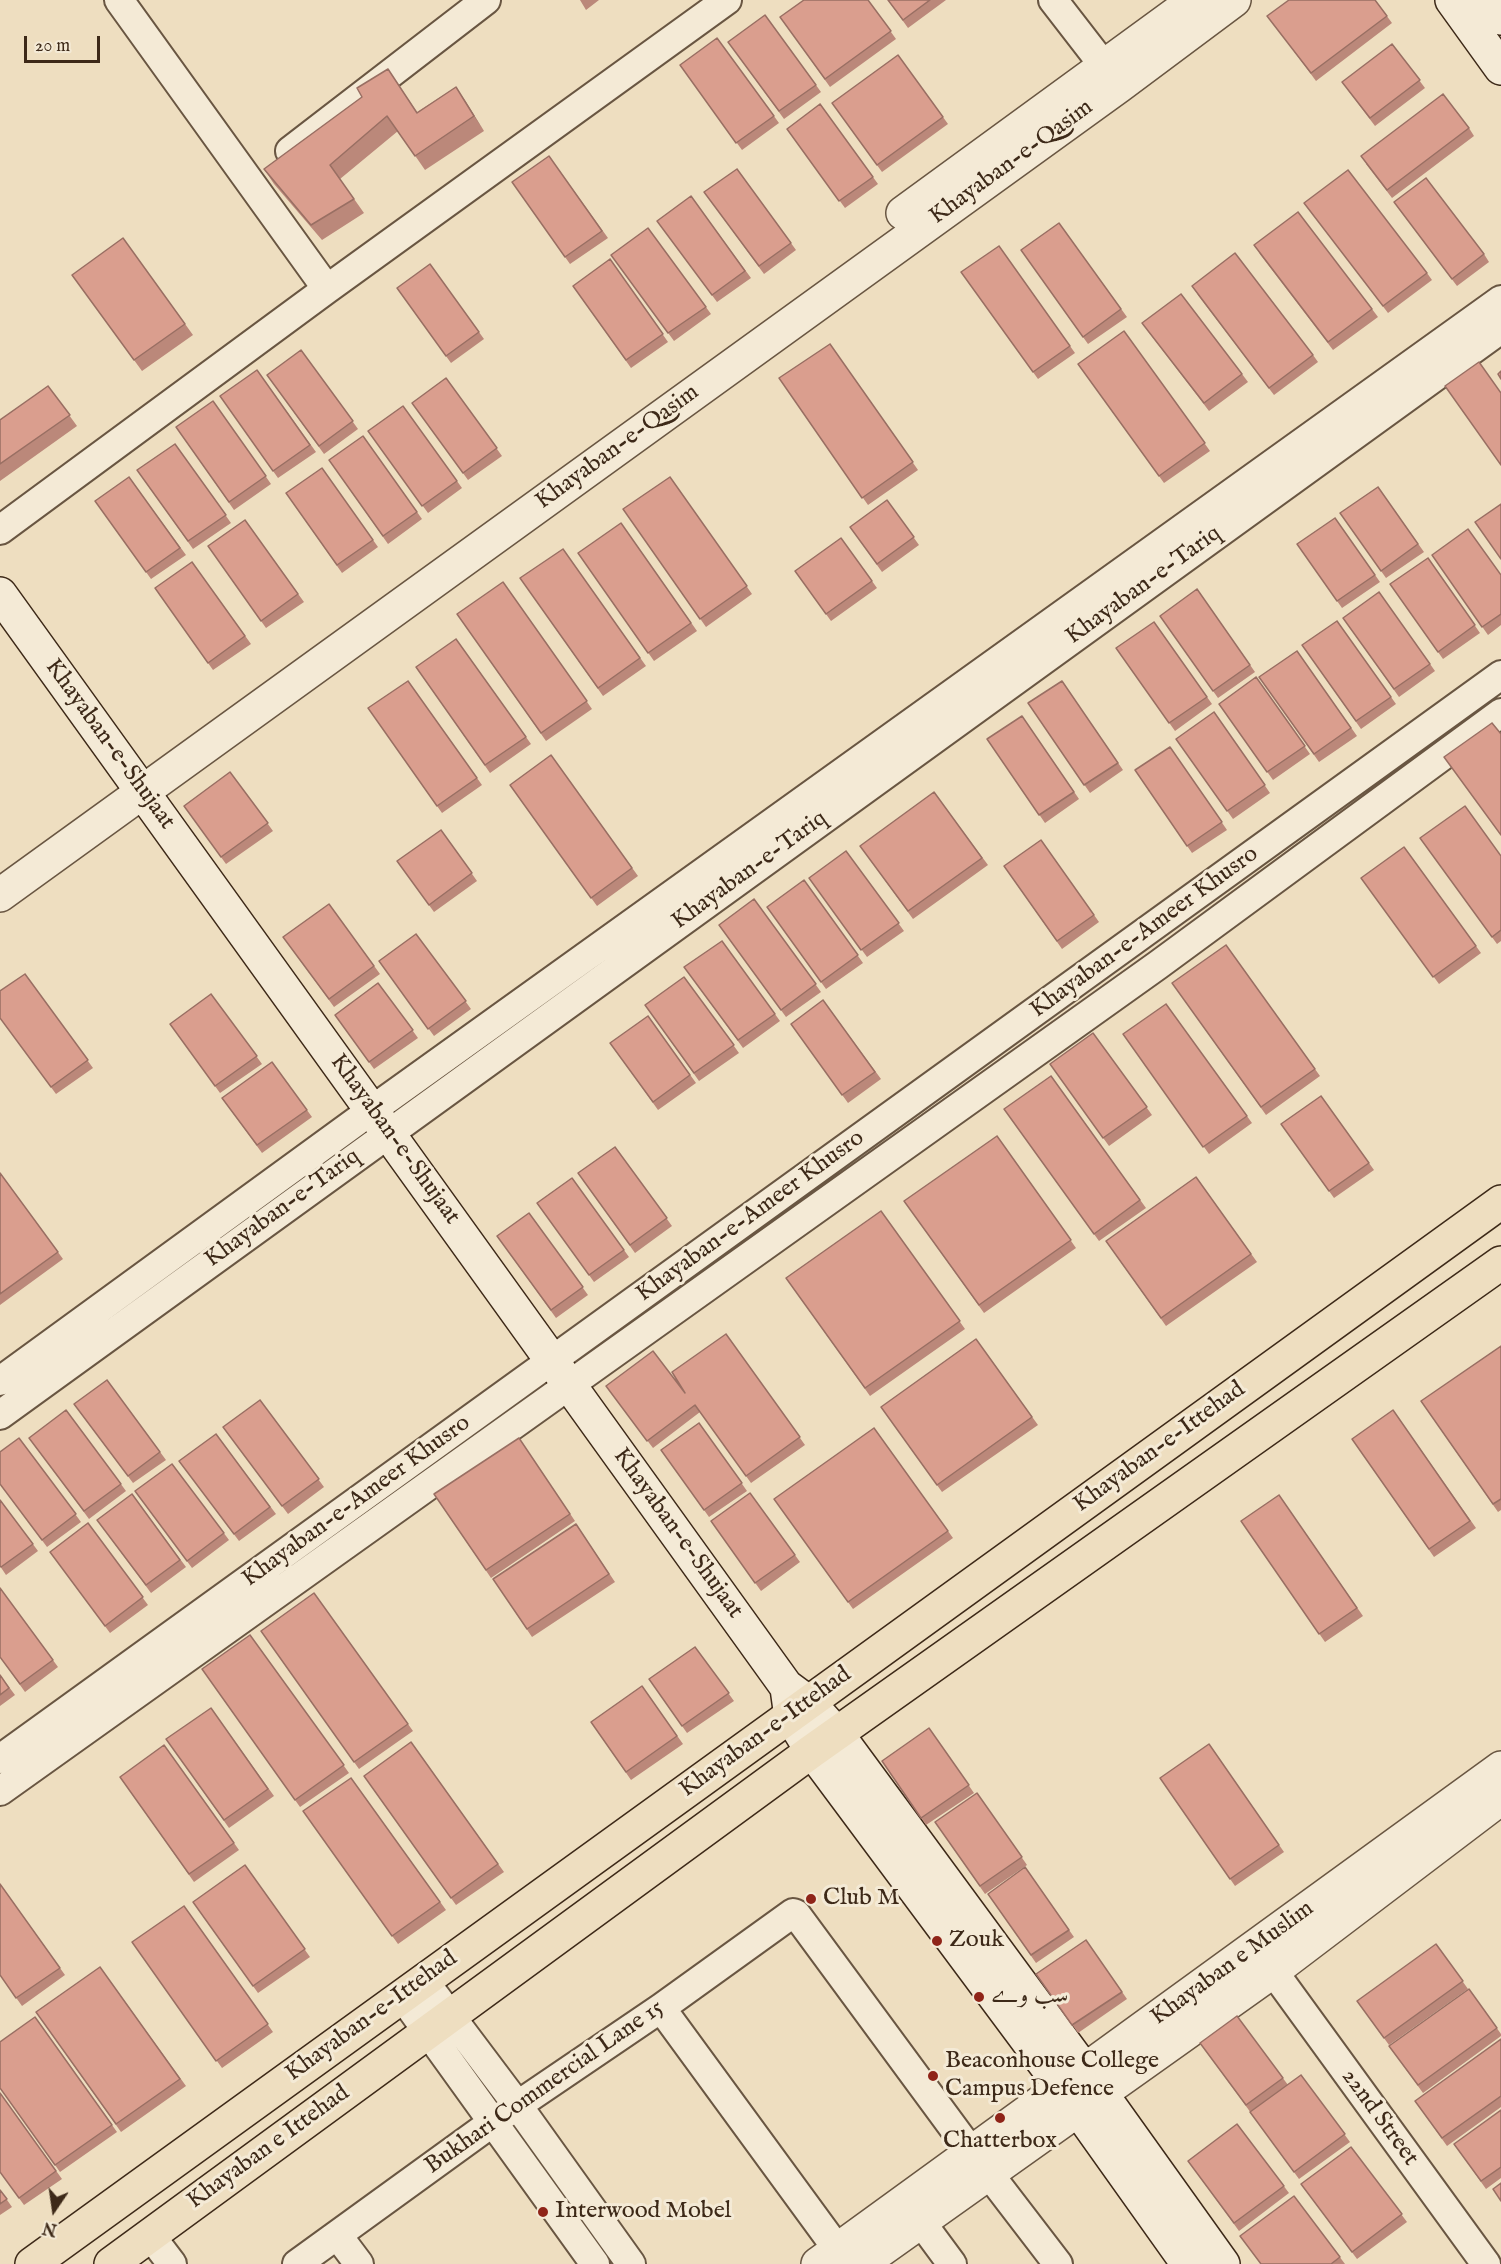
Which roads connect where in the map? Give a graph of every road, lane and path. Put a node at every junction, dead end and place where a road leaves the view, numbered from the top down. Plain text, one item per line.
1 (119, 0) edge
2 (486, 0) edge
3 (727, 0) edge
4 (1053, 0) edge
5 (1195, 0) edge
6 (1234, 0) edge
7 (1452, 0) edge
8 (1488, 0) edge
9 (1501, 18) edge
10 (1501, 68) edge
11 (1112, 76) junction
12 (250, 182) junction
13 (327, 289) junction
14 (1501, 300) edge
15 (1501, 329) edge
16 (1259, 489) junction
17 (0, 530) edge
18 (0, 594) edge
19 (1501, 675) edge
20 (1501, 714) edge
21 (136, 783) junction
22 (0, 867) edge
23 (0, 895) edge
24 (1122, 949) junction
25 (1143, 975) junction
26 (1077, 982) junction
27 (1092, 1011) junction
28 (380, 1121) junction
29 (1501, 1202) edge
30 (1501, 1263) edge
31 (561, 1372) junction
32 (0, 1381) edge
33 (0, 1415) edge
34 (799, 1704) junction
35 (826, 1741) junction
36 (0, 1759) edge
37 (1501, 1768) edge
38 (0, 1791) edge
39 (1501, 1798) edge
40 (1273, 1971) junction
41 (413, 1989) junction
42 (661, 2008) junction
43 (439, 2023) junction
44 (1082, 2091) junction
45 (518, 2106) junction
46 (494, 2122) junction
47 (981, 2163) junction
48 (921, 2223) junction
49 (338, 2236) junction
50 (133, 2253) edge
51 (839, 2259) edge
52 (32, 2264) edge
53 (172, 2264) edge
54 (297, 2264) edge
55 (359, 2264) edge
56 (596, 2264) edge
57 (631, 2264) edge
58 (952, 2264) edge
59 (1058, 2264) edge
60 (1188, 2264) edge
61 (1223, 2264) edge
62 (1486, 2264) edge

1 - 12 street
2 - 12 street
3 - 13 street
4 - 11 street
5 - 11 street, Khayaban-e-Qasim
6 - 11 street, Khayaban-e-Qasim
7 - 10 street
8 - 9 street
11 - 21 street, Khayaban-e-Qasim
12 - 13 street
13 - 17 street
14 - 16 street, Khayaban-e-Tariq
15 - 16 street, Khayaban-e-Tariq
16 - 28 street, Khayaban-e-Tariq
18 - 21 street, Khayaban-e-Shujaat
19 - 24 street, Khayaban-e-Ameer Khusro
20 - 25 street, Khayaban-e-Ameer Khusro
21 - 22 street, Khayaban-e-Qasim
21 - 23 street, Khayaban-e-Qasim
21 - 28 street, Khayaban-e-Shujaat
24 - 25 street
24 - 26 street, Khayaban-e-Ameer Khusro
25 - 27 street, Khayaban-e-Ameer Khusro
26 - 27 street
26 - 31 street, Khayaban-e-Ameer Khusro
27 - 31 street, Khayaban-e-Ameer Khusro
28 - 31 street, Khayaban-e-Shujaat
28 - 32 street, Khayaban-e-Tariq
28 - 33 street, Khayaban-e-Tariq
29 - 34 main road, Khayaban-e-Ittehad
30 - 35 main road, Khayaban-e-Ittehad
31 - 34 street, Khayaban-e-Shujaat
31 - 36 street, Khayaban-e-Ameer Khusro
31 - 38 street, Khayaban-e-Ameer Khusro
34 - 35 main road
34 - 35 main road
34 - 41 main road, Khayaban-e-Ittehad
35 - 43 main road, Khayaban-e-Ittehad
35 - 44 street
37 - 44 street, Khayaban e Muslim
39 - 40 street, Khayaban e Muslim
40 - 44 street, Khayaban e Muslim
40 - 62 street, 22nd Street
41 - 43 street
41 - 52 main road, Khayaban-e-Ittehad
42 - 45 street, Bukhari Commercial Lane 15
42 - 47 street, Bukhari Commercial Lane 15
42 - 51 street
43 - 45 street
43 - 46 street
43 - 50 main road, Khayaban e Ittehad
44 - 47 street, Khayaban e Muslim
44 - 60 street
44 - 61 street
45 - 46 street, Bukhari Commercial Lane 15
45 - 57 street
46 - 49 street, Bukhari Commercial Lane 15
46 - 56 street
47 - 48 street, Khayaban e Muslim
47 - 51 street, Khayaban e Muslim
47 - 59 street
48 - 51 street, Khayaban e Muslim
48 - 58 street
49 - 54 street, Bukhari Commercial Lane 15
49 - 55 street
50 - 53 street

